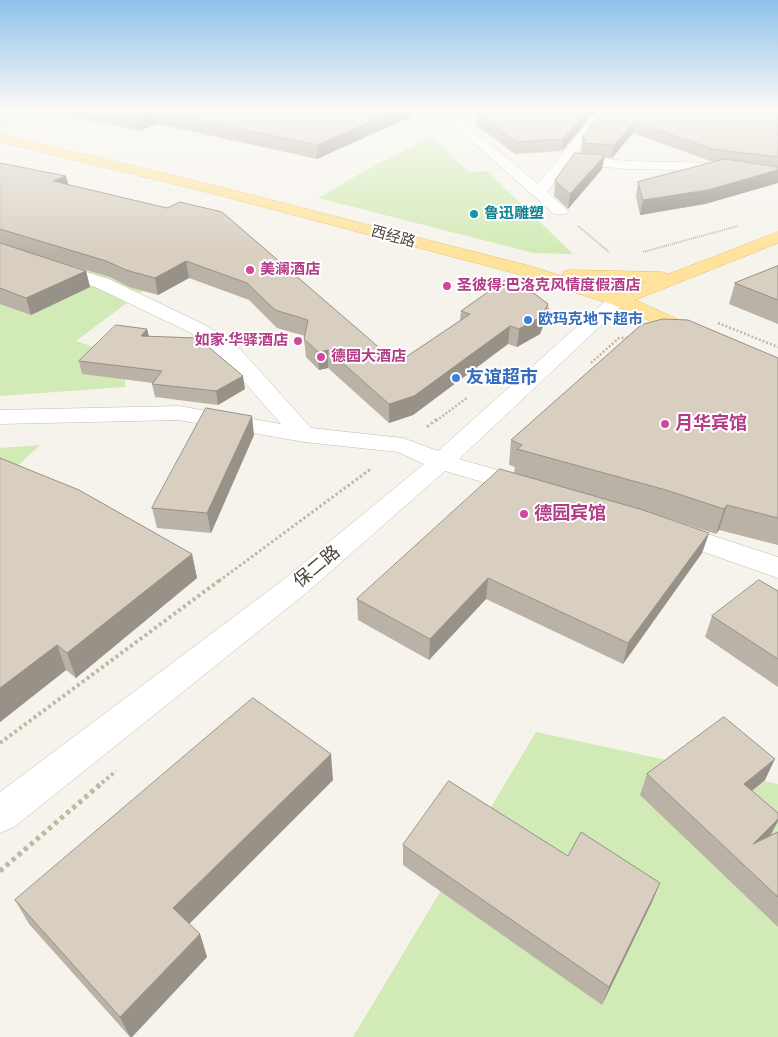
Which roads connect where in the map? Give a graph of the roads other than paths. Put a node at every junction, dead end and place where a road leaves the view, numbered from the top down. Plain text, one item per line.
1 (84, 158) edge
2 (499, 158) edge
3 (564, 158) edge
4 (560, 164) junction
5 (778, 176) edge
6 (539, 192) junction
7 (560, 211) road end
8 (778, 237) edge
9 (0, 250) edge
10 (520, 270) junction
11 (681, 276) junction
12 (618, 300) junction
13 (716, 332) edge
14 (0, 417) edge
15 (304, 435) junction
16 (441, 462) junction
17 (553, 495) edge
18 (648, 523) edge
19 (778, 568) edge
20 (0, 815) edge

1 - 10 main road, 西经路
2 - 6 street
3 - 4 street
4 - 5 street
4 - 6 street
6 - 7 street
8 - 11 main road
9 - 15 street
10 - 11 main road
10 - 12 main road, 西经路
11 - 12 main road
12 - 13 main road, 西经路
12 - 16 street, 保二路
14 - 15 street
15 - 16 street
16 - 17 street
16 - 20 street, 保二路
18 - 19 street

